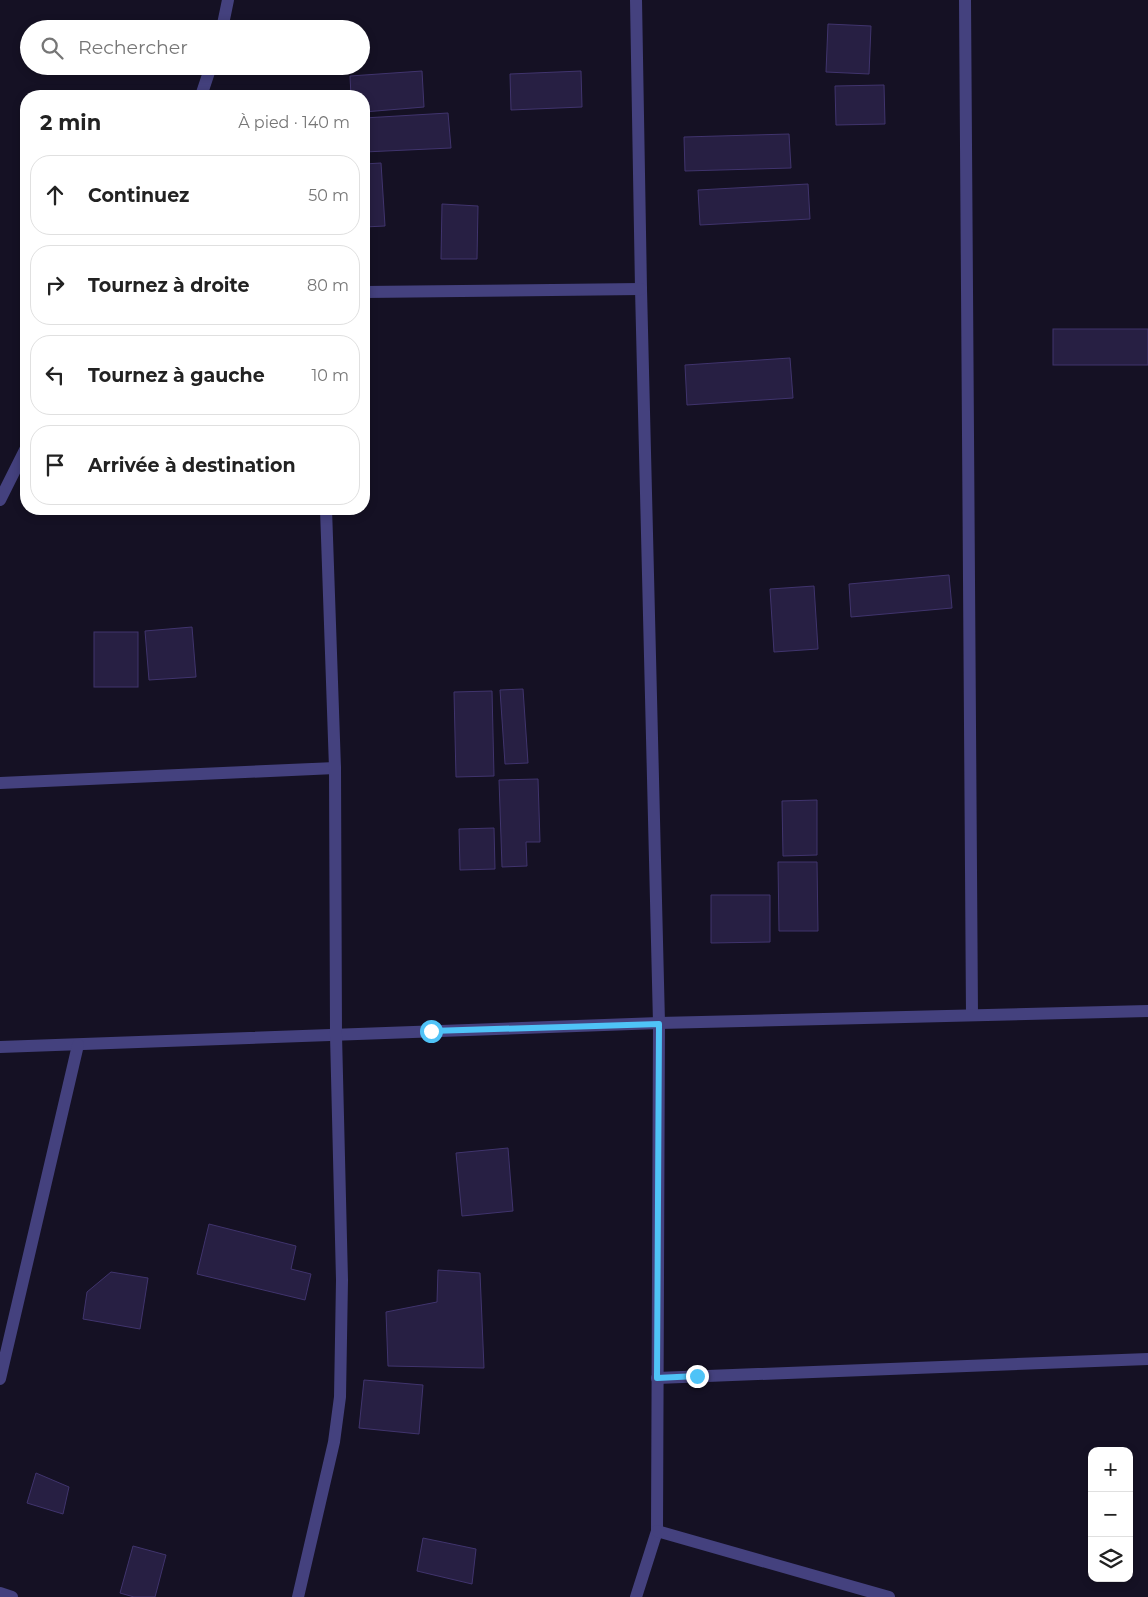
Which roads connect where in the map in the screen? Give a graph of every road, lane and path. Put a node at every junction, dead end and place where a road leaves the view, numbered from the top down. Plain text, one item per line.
1 (228, 0) edge
2 (636, 0) edge
3 (965, 0) edge
4 (224, 20) edge
5 (208, 75) edge
6 (203, 90) edge
7 (640, 289) junction
8 (370, 292) edge
9 (20, 460) edge
10 (0, 500) edge
11 (326, 515) edge
12 (335, 768) junction
13 (0, 783) edge
14 (1148, 1011) edge
15 (972, 1014) junction
16 (659, 1024) junction
17 (336, 1035) junction
18 (78, 1045) junction
19 (0, 1047) edge
20 (1148, 1358) edge
21 (657, 1378) junction
22 (0, 1379) edge
23 (657, 1531) junction
24 (0, 1593) edge
25 (12, 1597) edge
26 (298, 1597) edge
27 (636, 1597) edge
28 (889, 1597) edge

1 - 4 street
2 - 7 street
3 - 15 street
5 - 6 street
7 - 8 street
7 - 16 street
9 - 10 street
11 - 12 street
12 - 13 street
12 - 17 street
14 - 15 street
15 - 16 street
16 - 17 street
16 - 21 street
17 - 18 street
17 - 26 street
18 - 19 street
18 - 22 street
20 - 21 street
21 - 23 street
23 - 27 street
23 - 28 street
24 - 25 street

